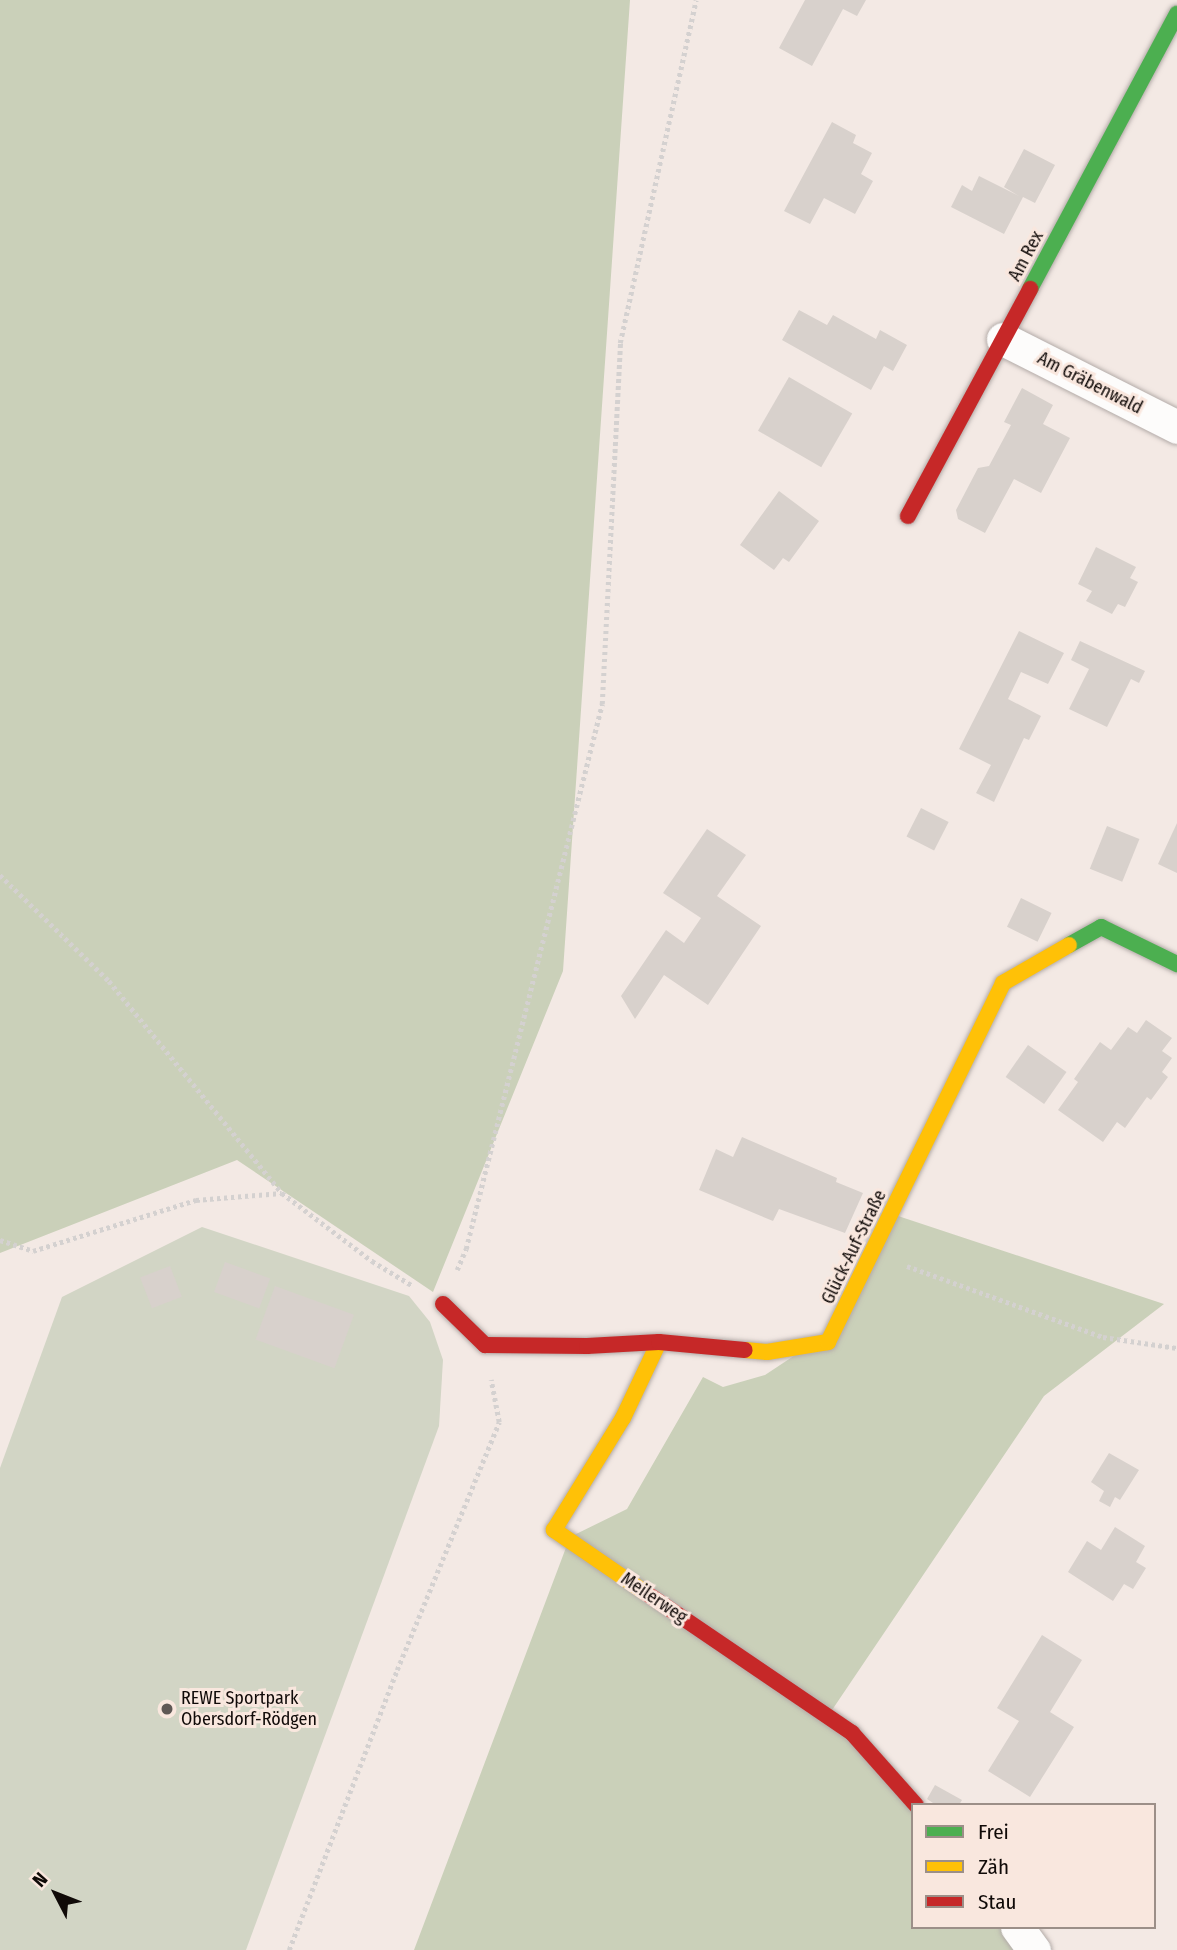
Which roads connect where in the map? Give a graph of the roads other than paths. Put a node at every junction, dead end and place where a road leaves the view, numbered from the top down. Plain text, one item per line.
1 (1177, 14) edge
2 (1003, 339) junction
3 (1177, 427) edge
4 (908, 516) dead end
5 (1177, 964) edge
6 (443, 1304) road end
7 (659, 1342) junction
8 (914, 1803) edge
9 (1018, 1929) edge
10 (1034, 1950) edge

1 - 2 street, Am Rex
2 - 3 street, Am Gräbenwald
2 - 4 street, Am Rex
5 - 7 street, Glück-Auf-Straße
6 - 7 street, Glück-Auf-Straße
7 - 8 street, Meilerweg
9 - 10 street

